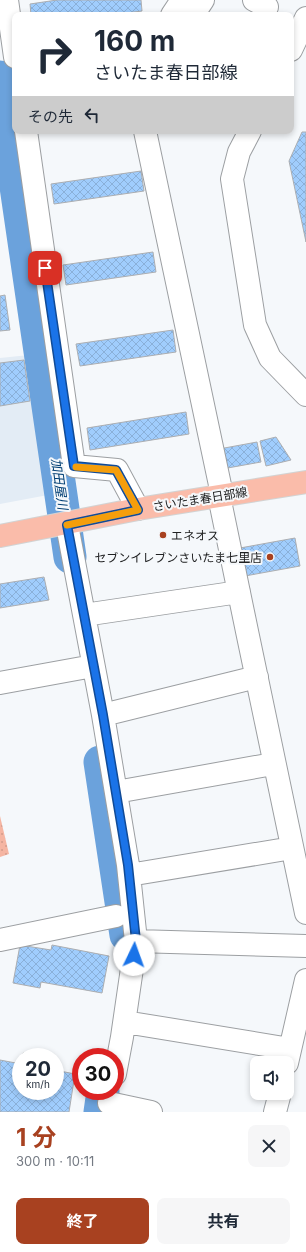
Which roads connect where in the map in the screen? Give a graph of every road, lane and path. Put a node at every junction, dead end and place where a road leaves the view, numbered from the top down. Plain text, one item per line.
1 (7, 0) edge
2 (182, 0) edge
3 (203, 0) edge
4 (174, 12) edge
5 (195, 12) edge
6 (306, 18) edge
7 (294, 44) edge
8 (9, 49) edge
9 (26, 134) edge
10 (146, 134) edge
11 (248, 134) edge
12 (306, 395) edge
13 (306, 482) edge
14 (219, 496) junction
15 (138, 510) junction
16 (67, 525) junction
17 (0, 536) edge
18 (239, 592) junction
19 (84, 615) junction
20 (84, 668) junction
21 (257, 677) junction
22 (0, 683) edge
23 (103, 715) junction
24 (273, 764) junction
25 (116, 792) junction
26 (292, 848) junction
27 (129, 875) junction
28 (306, 913) edge
29 (116, 916) dead end
30 (0, 940) edge
31 (136, 941) junction
32 (306, 946) edge
33 (305, 993) edge
34 (125, 1022) junction
35 (120, 1048) edge
36 (289, 1056) edge
37 (279, 1100) edge
38 (110, 1102) edge
39 (151, 1112) edge
40 (276, 1112) edge

1 - 8 street
2 - 4 street
3 - 5 street
6 - 7 street
9 - 15 street
10 - 14 street
11 - 12 street
13 - 14 main road, さいたま春日部線
14 - 15 main road, さいたま春日部線
14 - 18 street
15 - 16 main road, さいたま春日部線
16 - 17 main road, さいたま春日部線
16 - 19 street
18 - 19 street
18 - 21 street
19 - 20 street
20 - 22 street
20 - 23 street
21 - 23 street
21 - 24 street
23 - 25 street
24 - 25 street
24 - 26 street
25 - 27 street
26 - 27 street
26 - 28 street
27 - 31 street
29 - 30 street
31 - 32 street
31 - 34 street
33 - 36 street
34 - 35 street
34 - 36 street
37 - 40 street
38 - 39 street

